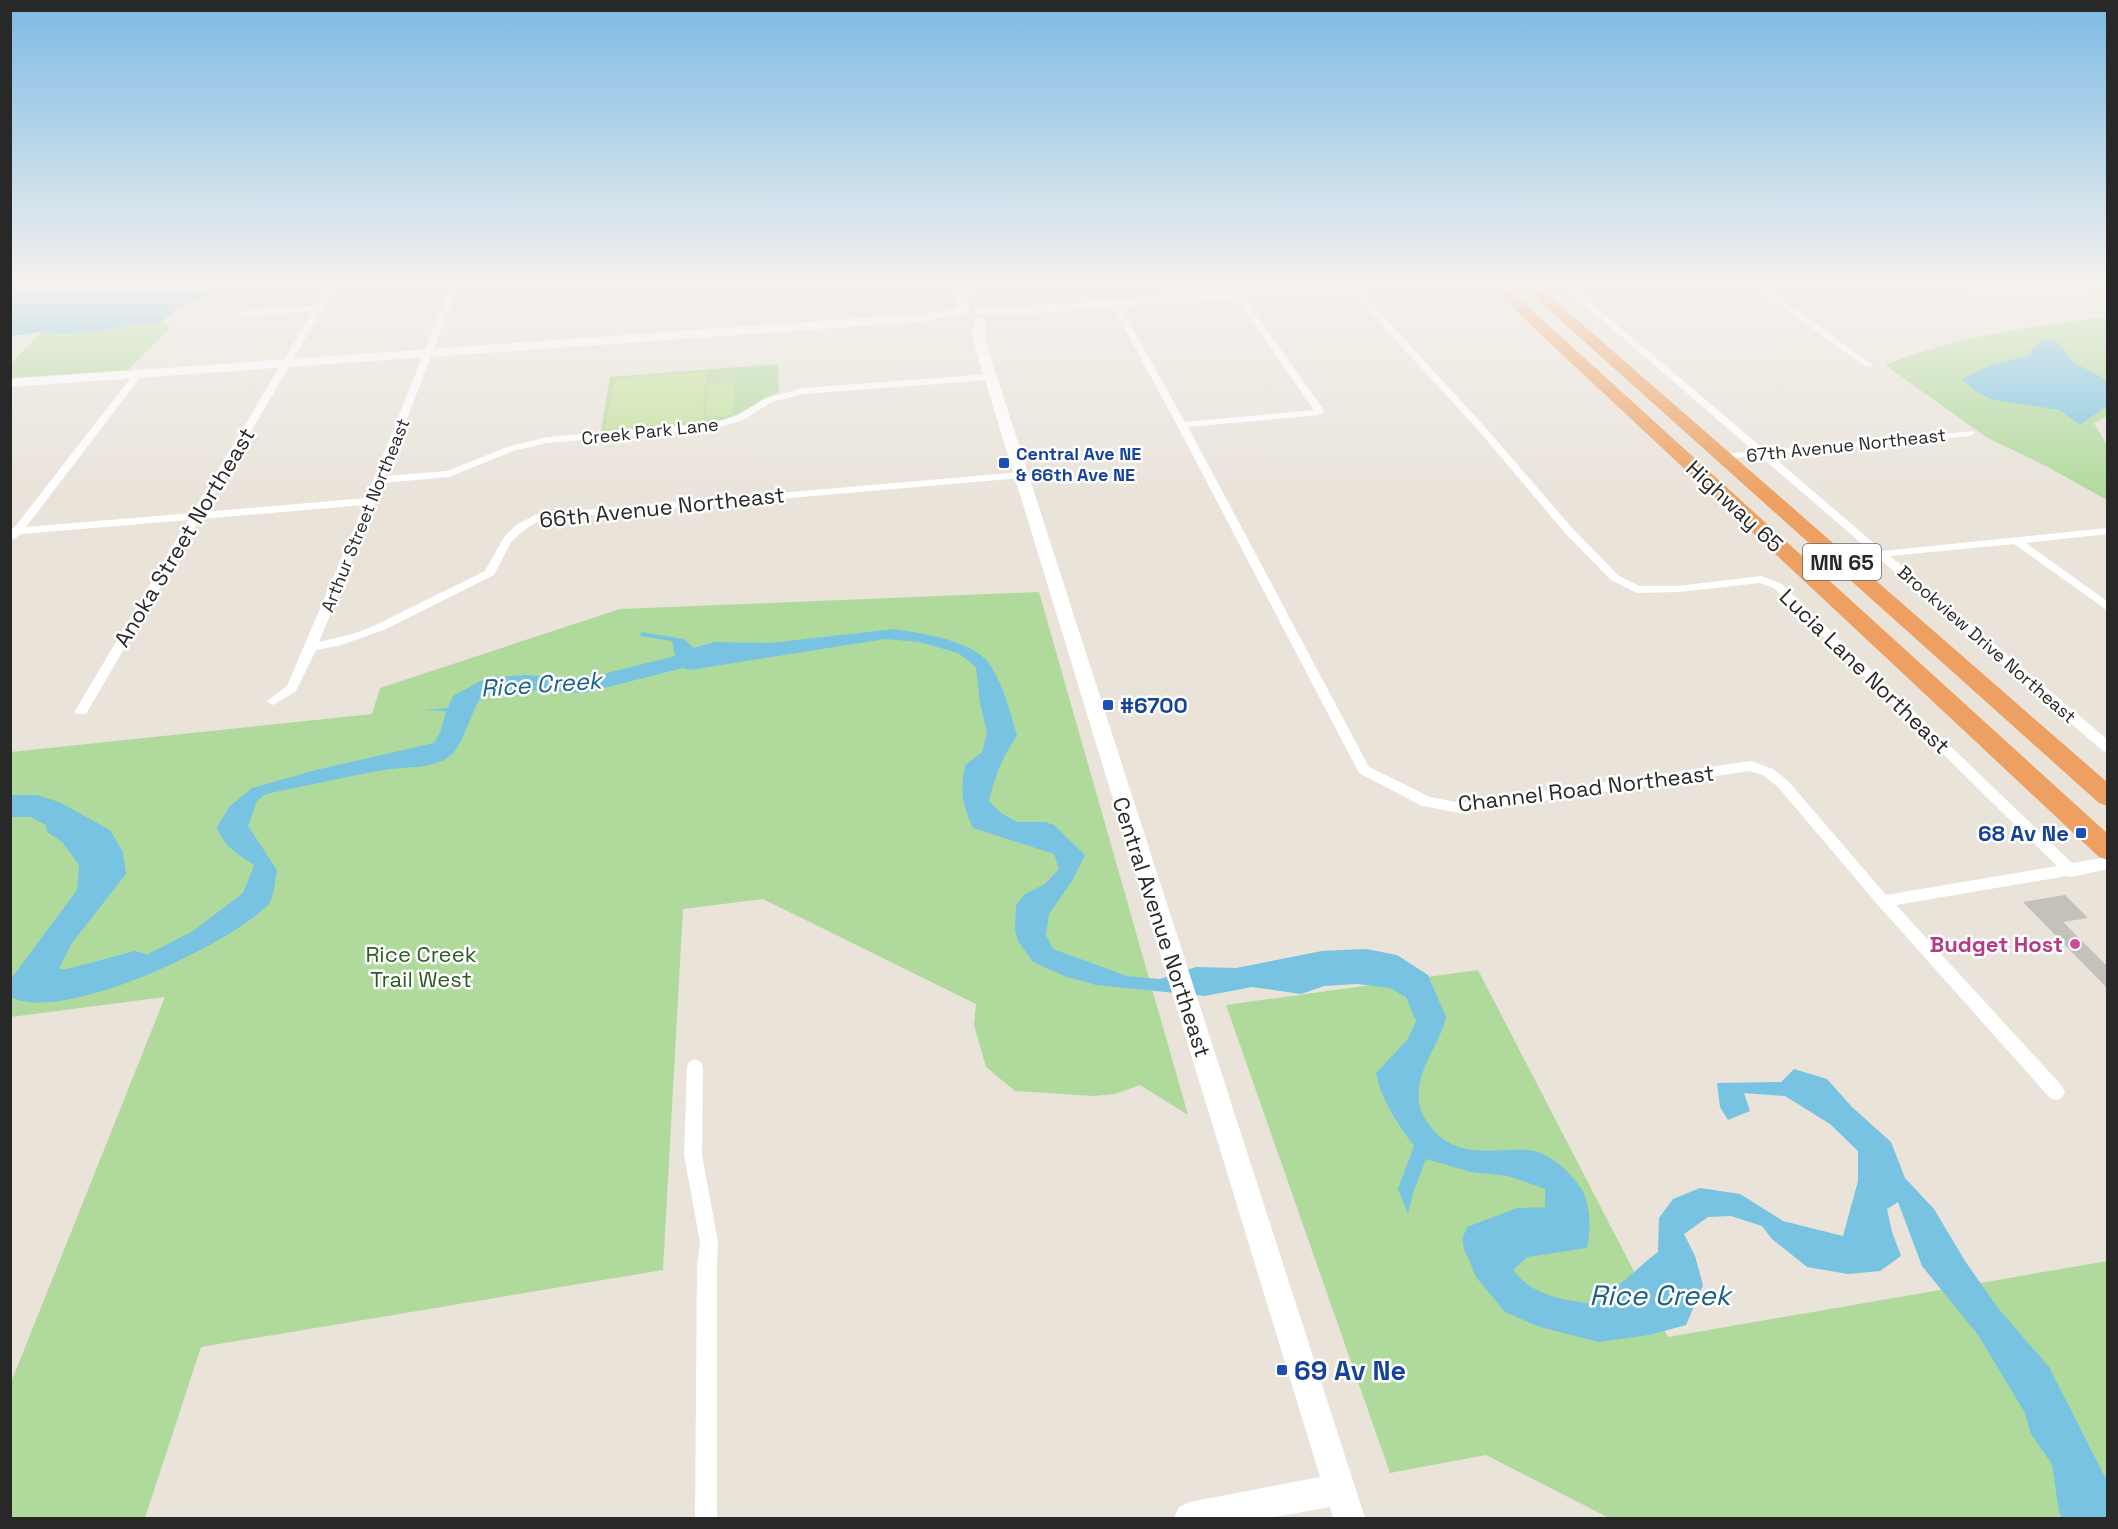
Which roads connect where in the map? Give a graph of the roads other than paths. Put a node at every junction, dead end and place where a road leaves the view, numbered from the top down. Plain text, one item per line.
1 (291, 355) edge
2 (396, 355) edge
3 (429, 355) edge
4 (984, 355) edge
5 (1144, 355) edge
6 (1280, 355) edge
7 (1415, 355) edge
8 (1571, 355) edge
9 (1608, 355) edge
10 (1648, 355) edge
11 (1855, 355) edge
12 (287, 363) junction
13 (1869, 365) dead end
14 (140, 374) junction
15 (990, 376) junction
16 (10, 383) edge
17 (1182, 424) junction
18 (1970, 433) dead end
19 (1764, 453) junction
20 (1723, 457) junction
21 (1021, 475) junction
22 (380, 480) junction
23 (371, 501) junction
24 (197, 516) junction
25 (2108, 531) edge
26 (13, 535) edge
27 (2017, 541) junction
28 (1882, 554) junction
29 (2108, 608) edge
30 (311, 647) junction
31 (273, 701) dead end
32 (81, 711) dead end
33 (2108, 748) edge
34 (2108, 797) edge
35 (2108, 850) edge
36 (2108, 863) edge
37 (2071, 871) junction
38 (1883, 902) junction
39 (694, 1067) dead end
40 (2056, 1092) dead end
41 (1340, 1489) junction
42 (706, 1518) edge
43 (1190, 1518) edge
44 (1349, 1518) edge

1 - 12 street, Anoka Street Northeast
2 - 12 street
3 - 22 street, Arthur Street Northeast
4 - 15 street, Central Avenue Northeast
5 - 17 street, Channel Road Northeast
6 - 17 street
7 - 37 street, Lucia Lane Northeast
8 - 35 highway, Highway 65 / MN 65
9 - 20 highway, Highway 65 / MN 65
10 - 19 street, Brookview Drive Northeast
11 - 13 street
12 - 14 street
12 - 24 street, Anoka Street Northeast
14 - 16 street
14 - 26 street
15 - 21 street, Central Avenue Northeast
15 - 22 street, Creek Park Lane
17 - 38 street, Channel Road Northeast
18 - 19 street, 67th Avenue Northeast
19 - 20 street, 67th Avenue Northeast
19 - 28 street, Brookview Drive Northeast
20 - 34 highway, Highway 65 / MN 65
21 - 30 street, 66th Avenue Northeast
21 - 41 street, Central Avenue Northeast
22 - 23 street, Arthur Street Northeast
23 - 24 street
23 - 30 street, Arthur Street Northeast
24 - 26 street
24 - 32 street, Anoka Street Northeast
25 - 27 street
27 - 28 street
27 - 29 street
28 - 33 street, Brookview Drive Northeast
30 - 31 street, Arthur Street Northeast
36 - 37 street
37 - 38 street
38 - 40 street, Channel Road Northeast
39 - 42 street
41 - 43 street
41 - 44 street, Central Avenue Northeast

